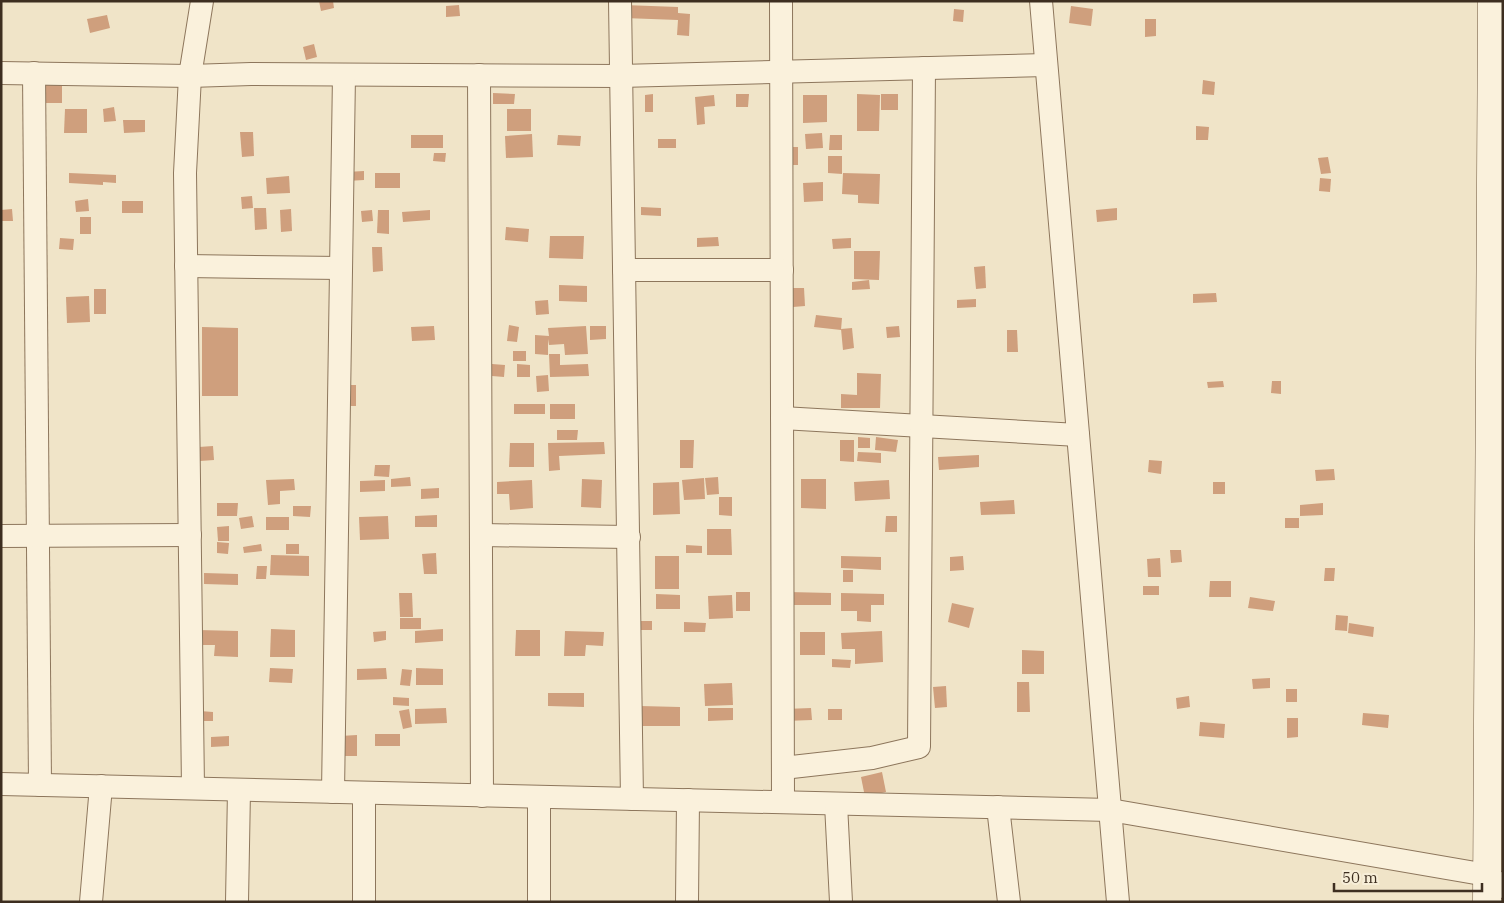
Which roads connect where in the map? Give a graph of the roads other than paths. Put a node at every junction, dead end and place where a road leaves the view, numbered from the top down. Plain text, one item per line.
1 (202, 1) edge
2 (620, 1) edge
3 (781, 1) edge
4 (1041, 1) edge
5 (1492, 1) edge
6 (1046, 65) junction
7 (924, 68) junction
8 (781, 72) junction
9 (1, 73) edge
10 (34, 73) junction
11 (344, 75) junction
12 (480, 75) junction
13 (190, 76) junction
14 (620, 76) junction
15 (1497, 143) edge
16 (186, 266) junction
17 (341, 268) junction
18 (624, 270) junction
19 (782, 270) junction
20 (782, 418) junction
21 (921, 426) junction
22 (1078, 434) junction
23 (1496, 458) edge
24 (190, 535) junction
25 (481, 535) junction
26 (1, 536) edge
27 (38, 536) junction
28 (629, 537) junction
29 (783, 768) junction
30 (1, 784) edge
31 (40, 785) junction
32 (101, 786) junction
33 (193, 788) junction
34 (239, 790) junction
35 (333, 792) junction
36 (364, 793) junction
37 (482, 796) junction
38 (539, 797) junction
39 (632, 799) junction
40 (688, 800) junction
41 (783, 802) junction
42 (836, 804) junction
43 (998, 807) junction
44 (1110, 810) junction
45 (1495, 881) edge
46 (91, 902) edge
47 (237, 902) edge
48 (364, 902) edge
49 (539, 902) edge
50 (687, 902) edge
51 (841, 902) edge
52 (1009, 902) edge
53 (1118, 902) edge
54 (1487, 902) edge

1 - 13 street
2 - 14 street
3 - 8 street
4 - 6 street
5 - 15 street
6 - 7 street
6 - 22 street
7 - 8 street
7 - 21 street
8 - 14 street
8 - 19 street
9 - 10 street
10 - 13 street
10 - 27 street
11 - 12 street
11 - 13 street
11 - 17 street
12 - 14 street
12 - 25 street
13 - 16 street
14 - 18 street
15 - 23 street
16 - 17 street
16 - 24 street
17 - 35 street
18 - 19 street
18 - 28 street
19 - 20 street
20 - 21 street
20 - 29 street
21 - 22 street
21 - 29 street
22 - 44 street
23 - 45 street
24 - 27 street
24 - 33 street
25 - 28 street
25 - 37 street
26 - 27 street
27 - 31 street
28 - 39 street
29 - 41 street
30 - 31 street
31 - 32 street
32 - 33 street
32 - 46 street
33 - 34 street
34 - 35 street
34 - 47 street
35 - 36 street
36 - 37 street
36 - 48 street
37 - 38 street
38 - 39 street
38 - 49 street
39 - 40 street
40 - 41 street
40 - 50 street
41 - 42 street
42 - 43 street
42 - 51 street
43 - 44 street
43 - 52 street
44 - 45 street
44 - 53 street
45 - 54 street

